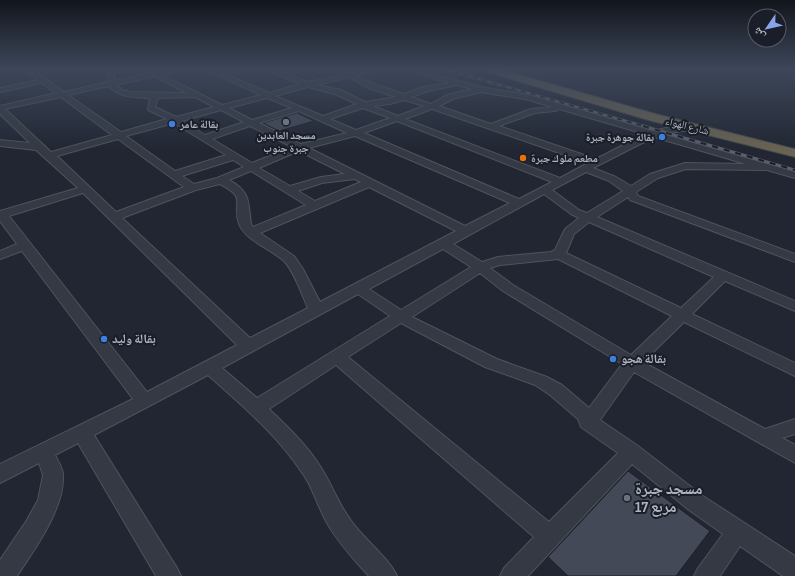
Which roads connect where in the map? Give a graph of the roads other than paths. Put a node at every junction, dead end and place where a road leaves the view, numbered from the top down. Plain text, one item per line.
1 (56, 96) edge
2 (61, 96) edge
3 (152, 96) joint
4 (157, 96) edge
5 (196, 96) edge
6 (266, 96) edge
7 (271, 96) edge
8 (346, 96) edge
9 (407, 96) joint
10 (450, 96) edge
11 (521, 96) edge
12 (580, 96) edge
13 (593, 96) edge
14 (363, 105) junction
15 (433, 106) junction
16 (0, 108) edge
17 (220, 108) junction
18 (299, 109) junction
19 (569, 109) junction
20 (652, 117) junction
21 (322, 119) junction
22 (398, 119) junction
23 (175, 120) junction
24 (250, 123) junction
25 (492, 126) junction
26 (693, 127) junction
27 (656, 132) junction
28 (356, 133) junction
29 (119, 136) junction
30 (205, 138) junction
31 (0, 143) edge
32 (39, 147) junction
33 (298, 148) junction
34 (795, 148) edge
35 (795, 153) edge
36 (50, 154) junction
37 (234, 156) junction
38 (590, 165) junction
39 (768, 167) junction
40 (253, 168) junction
41 (174, 175) junction
42 (795, 175) edge
43 (358, 176) junction
44 (221, 180) junction
45 (371, 182) junction
46 (559, 182) junction
47 (192, 188) junction
48 (84, 189) junction
49 (544, 189) junction
50 (290, 190) junction
51 (631, 190) junction
52 (519, 203) junction
53 (315, 206) junction
54 (0, 215) edge
55 (113, 217) junction
56 (587, 218) junction
57 (465, 231) junction
58 (251, 232) junction
59 (443, 243) junction
60 (26, 245) junction
61 (558, 254) junction
62 (0, 255) edge
63 (795, 258) edge
64 (480, 267) junction
65 (724, 275) junction
66 (357, 287) junction
67 (795, 306) edge
68 (316, 309) junction
69 (682, 315) junction
70 (401, 317) junction
71 (247, 345) junction
72 (337, 357) junction
73 (632, 363) junction
74 (209, 366) junction
75 (795, 370) edge
76 (144, 401) junction
77 (257, 408) junction
78 (588, 422) junction
79 (795, 426) edge
80 (82, 433) junction
81 (764, 437) junction
82 (44, 452) junction
83 (631, 452) junction
84 (795, 455) edge
85 (1, 472) edge
86 (737, 532) junction
87 (549, 536) junction
88 (795, 570) edge
89 (3, 576) edge
90 (169, 576) edge
91 (385, 576) edge
92 (512, 576) edge
93 (706, 576) edge

1 - 16 street
2 - 29 street
3 - 4 street
3 - 23 street
5 - 17 street
6 - 17 street
7 - 18 street
8 - 14 street
9 - 14 street
9 - 15 street
10 - 15 street
11 - 19 street
12 - 20 highway, شارع الهواء
13 - 34 highway, شارع الهواء
14 - 21 street
14 - 22 street
15 - 22 street
15 - 25 street
16 - 32 street
17 - 23 street
17 - 24 street
18 - 21 street
18 - 24 street
19 - 25 street
19 - 27 street
20 - 26 highway, شارع الهواء
20 - 27 street
21 - 28 street
22 - 28 street
22 - 46 street
23 - 29 street
23 - 30 street
24 - 30 street
24 - 33 street
25 - 38 street
26 - 27 street
26 - 35 highway, شارع الهواء
27 - 38 street
27 - 39 street
28 - 33 street
28 - 52 street
29 - 36 street
29 - 41 street
30 - 37 street
31 - 32 street
32 - 36 street
33 - 40 street
33 - 43 street
36 - 48 street
37 - 40 street
37 - 41 street
38 - 46 street
38 - 51 street
39 - 42 street
39 - 51 street
40 - 44 street
40 - 50 street
41 - 47 street
43 - 45 street
43 - 50 street
44 - 47 street
44 - 58 street
45 - 53 street
45 - 57 street
46 - 49 street
47 - 55 street
48 - 54 street
48 - 55 street
49 - 52 street
49 - 56 street
50 - 53 street
51 - 56 street
51 - 63 street
52 - 57 street
53 - 58 street
54 - 60 street
55 - 71 street
56 - 61 street
56 - 65 street
57 - 59 street
58 - 68 street
59 - 64 street
59 - 66 street
60 - 62 street
60 - 76 street
61 - 64 street
61 - 69 street
64 - 70 street
64 - 73 street
65 - 67 street
65 - 69 street
66 - 68 street
66 - 70 street
68 - 71 street
69 - 73 street
69 - 75 street
70 - 72 street
70 - 78 street
71 - 74 street
72 - 77 street
72 - 87 street
73 - 78 street
73 - 81 street
74 - 76 street
74 - 77 street
76 - 80 street
77 - 91 street
78 - 83 street
79 - 81 street
80 - 82 street
80 - 90 street
81 - 84 street
82 - 85 street
82 - 89 street
83 - 86 street
83 - 87 street
86 - 88 street
86 - 93 street
87 - 92 street

